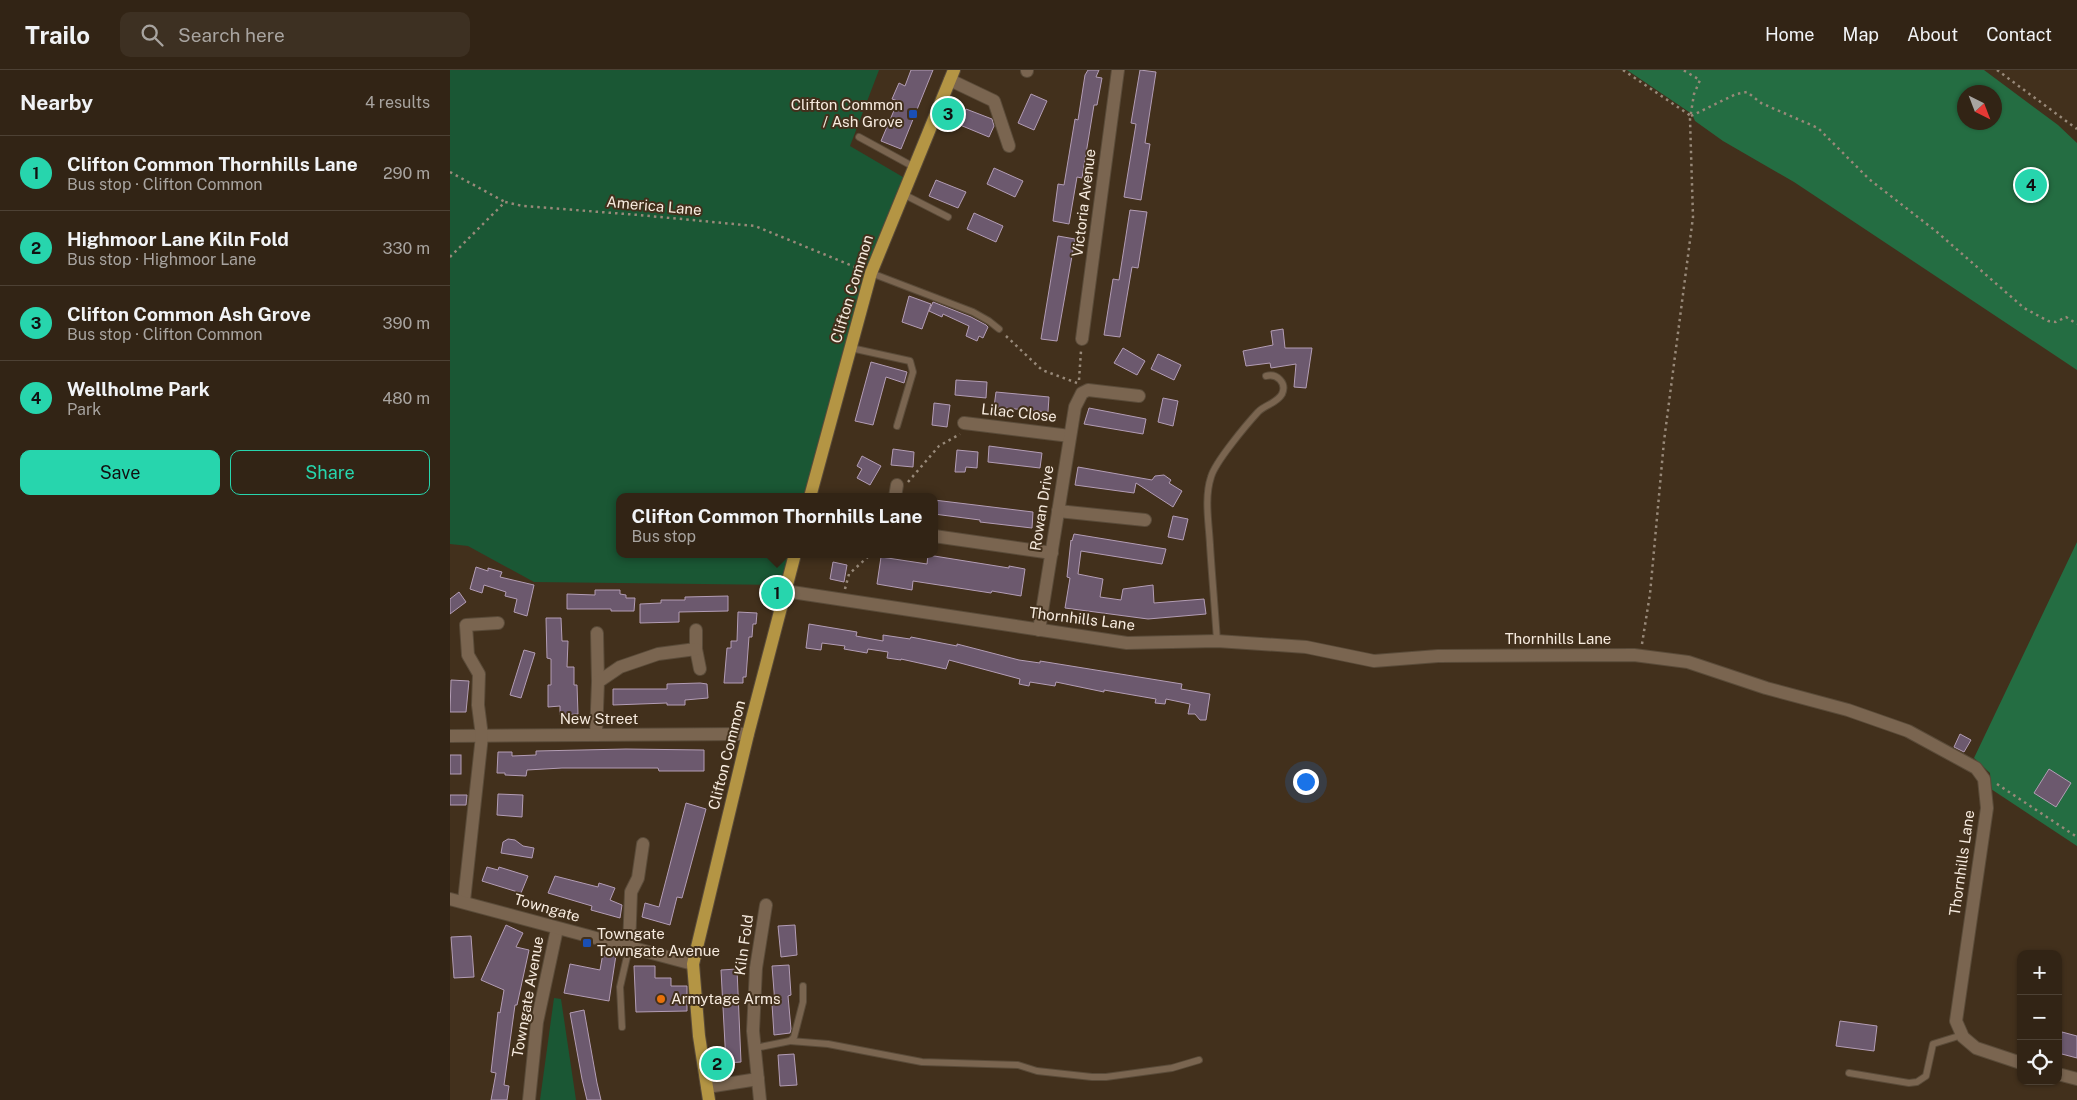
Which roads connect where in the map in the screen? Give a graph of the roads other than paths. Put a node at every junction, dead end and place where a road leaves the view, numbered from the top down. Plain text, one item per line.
1 (1118, 70) edge
2 (952, 75) edge
3 (859, 137) dead end
4 (1010, 146) dead end
5 (914, 167) junction
6 (903, 194) junction
7 (948, 217) dead end
8 (871, 273) junction
9 (999, 330) road end
10 (1082, 339) road end
11 (851, 348) junction
12 (1266, 376) dead end
13 (1139, 396) dead end
14 (964, 423) road end
15 (898, 426) dead end
16 (1070, 436) junction
17 (811, 493) edge
18 (1058, 512) junction
19 (1145, 520) dead end
20 (938, 537) edge
21 (1052, 553) junction
22 (794, 558) edge
23 (785, 591) junction
24 (498, 623) dead end
25 (696, 630) dead end
26 (1039, 630) junction
27 (597, 633) dead end
28 (1217, 641) junction
29 (696, 649) junction
30 (700, 669) dead end
31 (598, 682) junction
32 (596, 734) junction
33 (748, 734) junction
34 (450, 736) edge
35 (482, 736) junction
36 (643, 844) dead end
37 (450, 899) edge
38 (464, 901) junction
39 (766, 905) dead end
40 (557, 929) junction
41 (629, 948) junction
42 (693, 964) junction
43 (803, 986) dead end
44 (622, 1027) dead end
45 (1962, 1035) junction
46 (790, 1042) junction
47 (755, 1048) junction
48 (1199, 1060) dead end
49 (2017, 1062) edge
50 (1849, 1073) dead end
51 (2062, 1075) edge
52 (2077, 1079) edge
53 (758, 1080) junction
54 (707, 1086) junction
55 (529, 1100) edge
56 (709, 1100) edge
57 (760, 1100) edge

1 - 10 street, Victoria Avenue
2 - 4 street
2 - 5 main road, Clifton Common
3 - 5 lane
5 - 6 main road, Clifton Common
6 - 7 lane
6 - 8 main road, Clifton Common
8 - 9 lane
8 - 11 main road, Clifton Common
11 - 15 lane
11 - 17 main road, Clifton Common
12 - 28 lane
13 - 16 street, Rowan Drive
14 - 16 street, Lilac Close
16 - 18 street, Rowan Drive
18 - 19 street
18 - 21 street, Rowan Drive
20 - 21 street
21 - 26 street, Rowan Drive
22 - 23 main road, Clifton Common
23 - 26 street, Thornhills Lane
23 - 33 main road, Clifton Common
24 - 35 street
25 - 29 street
26 - 28 street, Thornhills Lane
27 - 31 street
28 - 45 street, Thornhills Lane
29 - 30 street
29 - 31 street
31 - 32 street
32 - 33 street, New Street
32 - 35 street, New Street
33 - 42 main road, Clifton Common
34 - 35 street, New Street
35 - 38 street
36 - 41 street
37 - 38 street, Towngate
38 - 40 street, Towngate
39 - 47 street, Kiln Fold
40 - 41 street, Towngate
40 - 55 street, Towngate Avenue
41 - 42 street, Towngate
41 - 44 lane
42 - 54 main road, Clifton Common
43 - 46 lane
45 - 49 street
45 - 50 lane
46 - 47 lane
46 - 48 lane
47 - 53 street, Kiln Fold
51 - 52 street
53 - 54 street
53 - 57 street, Kiln Fold
54 - 56 main road, Clifton Common

